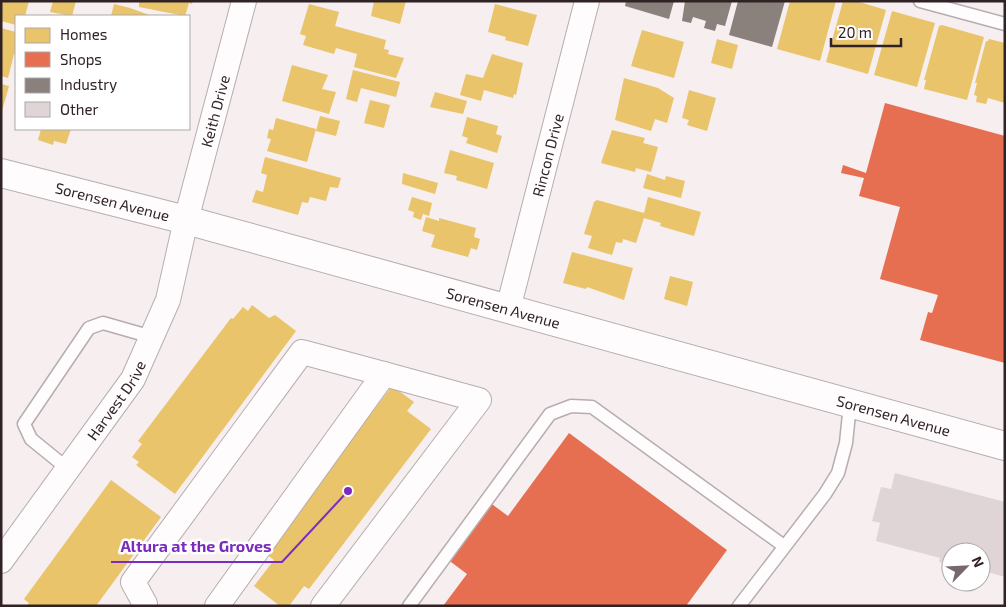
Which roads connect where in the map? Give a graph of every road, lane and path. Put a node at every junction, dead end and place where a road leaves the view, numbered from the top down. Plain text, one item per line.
1 (244, 1) edge
2 (587, 1) edge
3 (920, 1) edge
4 (945, 4) edge
5 (1005, 24) edge
6 (1, 173) edge
7 (186, 220) junction
8 (508, 309) junction
9 (152, 337) junction
10 (384, 374) junction
11 (850, 404) junction
12 (1005, 446) edge
13 (68, 469) junction
14 (784, 546) junction
15 (1, 561) edge
16 (149, 605) edge
17 (217, 606) edge
18 (322, 606) edge
19 (409, 606) edge
20 (739, 606) edge

1 - 7 street, Keith Drive
2 - 8 street, Rincon Drive
3 - 4 lane
4 - 5 lane
6 - 7 street, Sorensen Avenue
7 - 8 street, Sorensen Avenue
7 - 9 street, Harvest Drive
8 - 11 street, Sorensen Avenue
9 - 13 street, Harvest Drive
9 - 13 lane
10 - 16 street
10 - 17 street
10 - 18 street
11 - 12 street, Sorensen Avenue
11 - 14 lane
13 - 15 street, Harvest Drive
14 - 19 lane
14 - 20 lane

